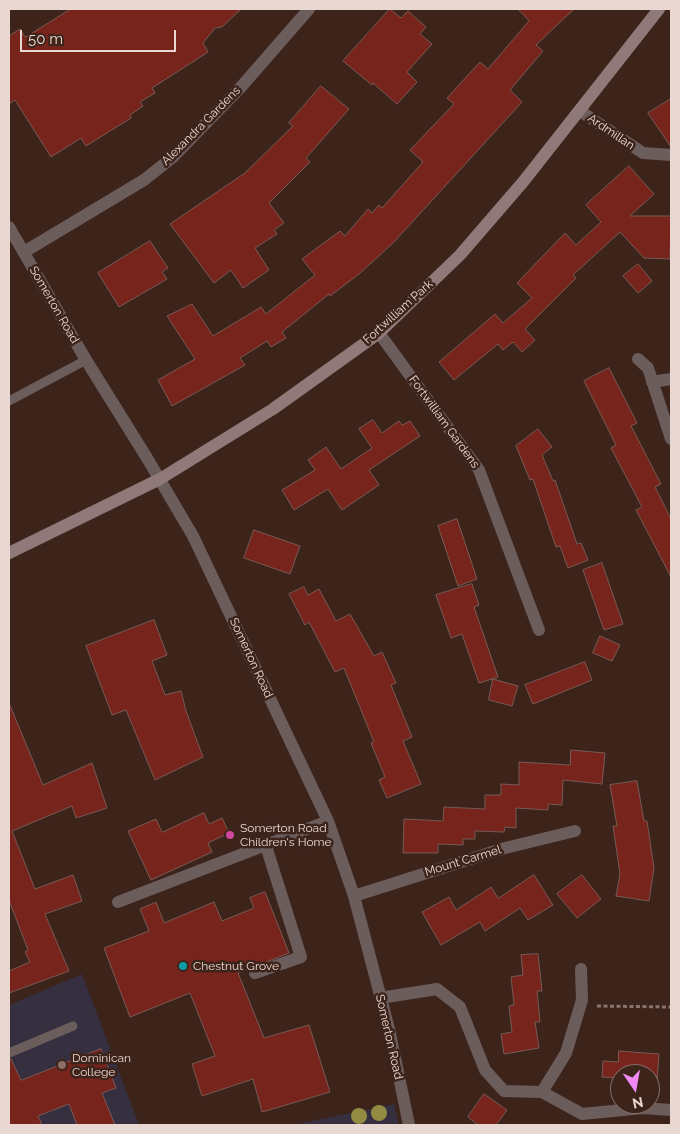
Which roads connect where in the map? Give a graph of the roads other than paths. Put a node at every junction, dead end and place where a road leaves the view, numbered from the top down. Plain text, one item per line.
1 (309, 9) edge
2 (658, 9) edge
3 (580, 111) junction
4 (671, 155) edge
5 (9, 227) edge
6 (24, 252) junction
7 (379, 333) junction
8 (638, 359) dead end
9 (86, 360) junction
10 (671, 379) edge
11 (652, 382) junction
12 (9, 401) edge
13 (671, 439) edge
14 (160, 479) junction
15 (9, 553) edge
16 (539, 630) dead end
17 (328, 821) junction
18 (575, 831) dead end
19 (266, 846) junction
20 (354, 896) junction
21 (118, 902) dead end
22 (581, 969) dead end
23 (255, 973) dead end
24 (380, 998) junction
25 (73, 1026) dead end
26 (9, 1052) edge
27 (542, 1092) junction
28 (671, 1110) edge
29 (409, 1125) edge

1 - 6 street, Alexandra Gardens
2 - 3 street, Fortwilliam Park
3 - 4 street, Ardmillan
3 - 7 street, Fortwilliam Park
5 - 6 street, Somerton Road
6 - 9 street, Somerton Road
7 - 14 street, Fortwilliam Park
7 - 16 street, Fortwilliam Gardens
8 - 11 street
9 - 12 lane
9 - 14 street, Somerton Road
10 - 11 street
11 - 13 street
14 - 15 street, Fortwilliam Park
14 - 17 street, Somerton Road
17 - 19 street
17 - 20 street, Somerton Road
18 - 20 street, Mount Carmel
19 - 21 street
19 - 23 street
20 - 24 street, Somerton Road
22 - 27 street
24 - 27 street
24 - 29 street, Somerton Road
25 - 26 lane
27 - 28 street

